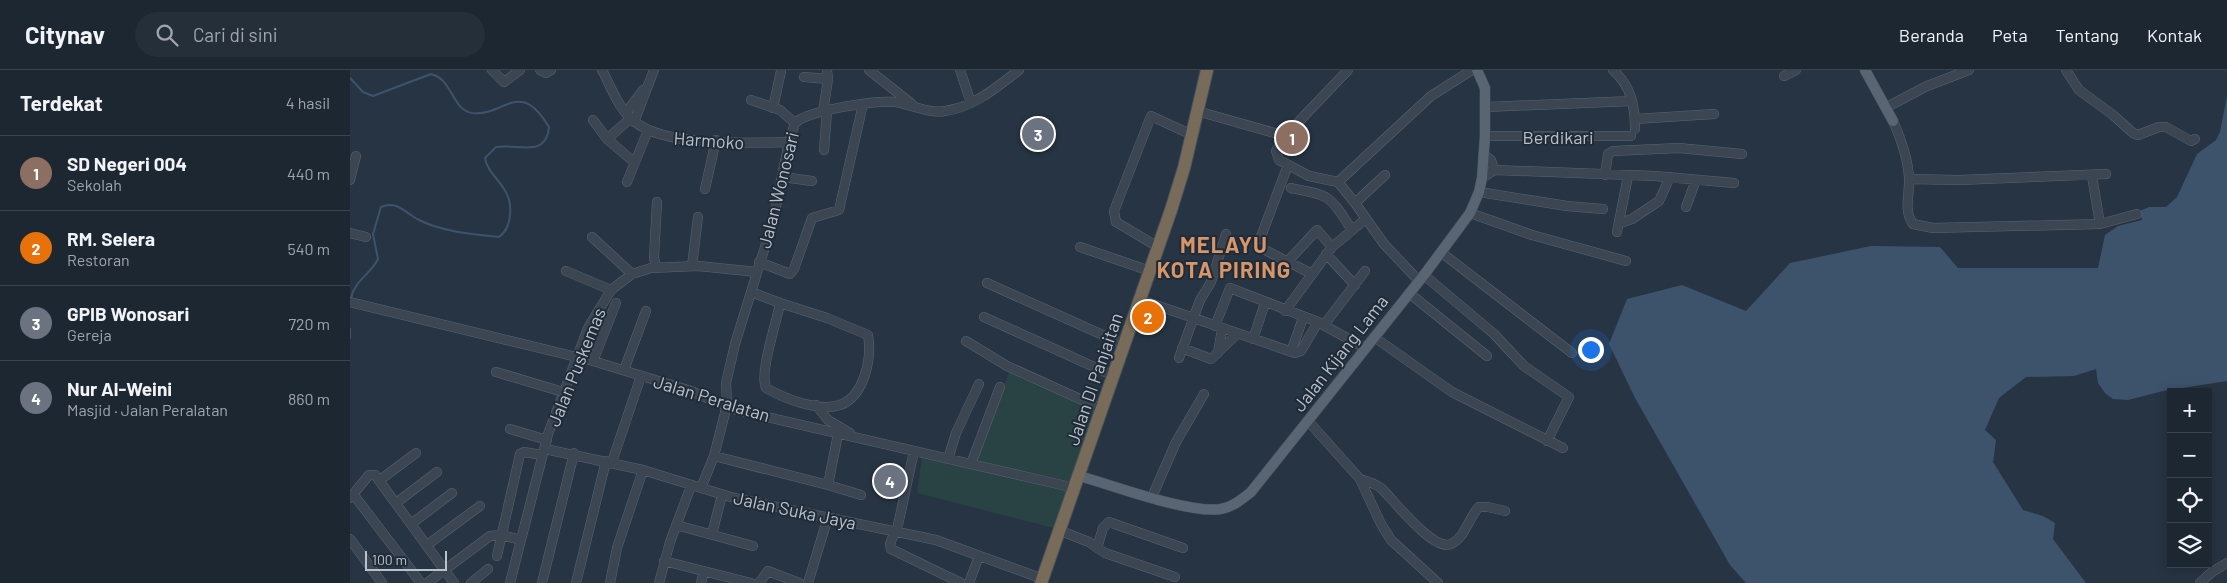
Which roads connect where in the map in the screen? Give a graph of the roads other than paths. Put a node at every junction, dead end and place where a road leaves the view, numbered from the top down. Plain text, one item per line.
1 (492, 70) edge
2 (520, 70) edge
3 (540, 70) edge
4 (551, 70) edge
5 (602, 70) edge
6 (654, 70) edge
7 (869, 70) edge
8 (960, 70) edge
9 (1019, 70) edge
10 (1207, 70) edge
11 (1214, 70) edge
12 (1348, 70) edge
13 (1613, 70) edge
14 (1796, 70) edge
15 (1865, 70) edge
16 (1969, 70) edge
17 (2066, 70) edge
18 (781, 71) edge
19 (1479, 71) edge
20 (827, 74) edge
21 (804, 76) dead end
22 (1784, 76) dead end
23 (751, 100) dead end
24 (1632, 100) junction
25 (971, 103) junction
26 (863, 104) junction
27 (914, 106) junction
28 (1486, 107) junction
29 (1887, 107) junction
30 (772, 108) junction
31 (825, 112) junction
32 (1204, 113) junction
33 (1714, 114) dead end
34 (630, 118) junction
35 (1635, 119) junction
36 (593, 120) dead end
37 (1893, 121) joint
38 (796, 123) junction
39 (648, 130) junction
40 (1192, 135) junction
41 (1285, 136) junction
42 (1485, 136) junction
43 (607, 139) junction
44 (2195, 139) dead end
45 (716, 140) junction
46 (789, 142) junction
47 (824, 150) dead end
48 (1483, 154) junction
49 (1742, 154) dead end
50 (356, 156) dead end
51 (634, 162) junction
52 (1288, 165) junction
53 (1494, 170) junction
54 (1605, 174) junction
55 (2106, 174) dead end
56 (1385, 175) dead end
57 (1628, 176) junction
58 (2092, 176) junction
59 (350, 177) edge
60 (783, 177) junction
61 (1670, 177) junction
62 (1482, 178) junction
63 (1910, 179) junction
64 (1696, 180) junction
65 (812, 181) dead end
66 (627, 182) dead end
67 (1338, 182) junction
68 (1734, 183) dead end
69 (1291, 188) dead end
70 (705, 189) dead end
71 (1479, 192) junction
72 (657, 202) dead end
73 (1354, 203) junction
74 (1686, 207) dead end
75 (1603, 209) dead end
76 (1470, 213) junction
77 (2137, 214) dead end
78 (698, 217) dead end
79 (1362, 222) dead end
80 (2100, 224) junction
81 (1352, 230) junction
82 (350, 233) edge
83 (1226, 234) dead end
84 (366, 237) dead end
85 (592, 238) dead end
86 (1260, 240) dead end
87 (1080, 247) dead end
88 (1158, 247) junction
89 (1329, 250) junction
90 (1267, 251) dead end
91 (1442, 252) junction
92 (1288, 261) junction
93 (1626, 261) dead end
94 (759, 262) junction
95 (692, 266) junction
96 (656, 267) junction
97 (566, 271) dead end
98 (1365, 271) dead end
99 (757, 272) junction
100 (1153, 272) junction
101 (632, 274) junction
102 (1312, 274) junction
103 (1422, 278) junction
104 (987, 284) dead end
105 (1355, 285) junction
106 (610, 290) junction
107 (751, 292) junction
108 (1409, 293) junction
109 (350, 302) edge
110 (1146, 302) junction
111 (616, 303) dead end
112 (1265, 303) junction
113 (780, 304) junction
114 (646, 311) dead end
115 (1285, 311) junction
116 (984, 317) dead end
117 (1193, 318) junction
118 (1303, 318) junction
119 (1321, 324) junction
120 (1219, 328) junction
121 (1237, 334) junction
122 (1374, 337) junction
123 (1253, 339) junction
124 (966, 341) dead end
125 (1125, 344) junction
126 (1182, 348) junction
127 (1365, 348) junction
128 (1291, 352) junction
129 (1218, 353) junction
130 (1572, 353) dead end
131 (1487, 356) dead end
132 (576, 358) junction
133 (1179, 358) dead end
134 (592, 361) junction
135 (624, 370) junction
136 (496, 372) dead end
137 (642, 376) junction
138 (1114, 376) junction
139 (979, 384) dead end
140 (1000, 386) dead end
141 (563, 392) junction
142 (1204, 394) dead end
143 (727, 405) junction
144 (816, 406) junction
145 (1102, 409) junction
146 (1308, 420) junction
147 (510, 429) dead end
148 (838, 434) junction
149 (859, 439) junction
150 (1547, 441) junction
151 (545, 448) junction
152 (1563, 448) dead end
153 (914, 451) junction
154 (416, 452) dead end
155 (574, 454) junction
156 (714, 456) junction
157 (948, 459) junction
158 (609, 461) junction
159 (971, 464) junction
160 (643, 470) junction
161 (437, 472) dead end
162 (1086, 478) junction
163 (1360, 479) junction
164 (380, 480) junction
165 (828, 486) junction
166 (696, 487) junction
167 (1075, 488) junction
168 (452, 493) dead end
169 (722, 495) junction
170 (861, 495) dead end
171 (351, 496) edge
172 (1152, 497) junction
173 (396, 503) junction
174 (474, 510) dead end
175 (1505, 511) dead end
176 (828, 517) junction
177 (411, 524) junction
178 (676, 524) junction
179 (897, 528) junction
180 (1066, 533) junction
181 (712, 534) junction
182 (501, 535) junction
183 (350, 539) edge
184 (521, 540) junction
185 (427, 545) junction
186 (753, 546) dead end
187 (1097, 548) junction
188 (1183, 548) dead end
189 (497, 556) dead end
190 (980, 556) junction
191 (664, 561) junction
192 (2227, 563) edge
193 (488, 569) dead end
194 (445, 570) junction
195 (704, 571) junction
196 (1175, 577) dead end
197 (1044, 582) edge
198 (382, 583) edge
199 (421, 583) edge
200 (427, 583) edge
201 (454, 583) edge
202 (471, 583) edge
203 (510, 583) edge
204 (542, 583) edge
205 (576, 583) edge
206 (610, 583) edge
207 (660, 583) edge
208 (701, 583) edge
209 (747, 583) edge
210 (759, 583) edge
211 (799, 583) edge
212 (808, 583) edge
213 (961, 583) edge
214 (969, 583) edge
215 (1438, 583) edge
216 (2200, 583) edge

1 - 2 street
3 - 4 street
5 - 34 street
6 - 34 street
7 - 27 street
8 - 25 street
9 - 25 street, Jalan Wonosari
10 - 40 highway, Jalan DI Panjaitan
11 - 32 highway, Jalan DI Panjaitan
12 - 41 street
13 - 24 street, Berdikari
14 - 22 street
15 - 29 main road
16 - 29 street
17 - 44 street
18 - 30 street
19 - 28 main road, Jalan Kijang Lama
19 - 67 street
20 - 21 street
20 - 31 street
23 - 30 street
24 - 28 street
24 - 35 street, Berdikari
25 - 27 street, Jalan Wonosari
26 - 27 street, Jalan Wonosari
26 - 31 street, Jalan Wonosari
26 - 94 street
28 - 42 main road, Jalan Kijang Lama
29 - 37 main road
30 - 38 street
31 - 38 street, Jalan Wonosari
31 - 47 street
32 - 41 street
32 - 100 highway, Jalan DI Panjaitan
33 - 35 street
34 - 39 street, Harmoko
34 - 43 street
35 - 42 street, Berdikari
36 - 43 street
37 - 63 street
38 - 46 street, Jalan Wonosari
39 - 45 street, Harmoko
39 - 51 street
40 - 88 highway, Jalan DI Panjaitan
40 - 88 street
41 - 52 street
42 - 48 main road, Jalan Kijang Lama
43 - 51 street
45 - 46 street, Harmoko
45 - 70 street
46 - 60 street, Jalan Wonosari
48 - 53 street
48 - 62 main road, Jalan Kijang Lama
49 - 54 street
50 - 59 street
51 - 66 street
52 - 67 street
52 - 86 street
53 - 54 street
53 - 62 street
54 - 57 street
55 - 58 street
56 - 73 street
57 - 61 street
57 - 61 street
58 - 63 street
58 - 80 street
60 - 65 street
60 - 94 street, Jalan Wonosari
61 - 64 street
62 - 71 main road, Jalan Kijang Lama
63 - 80 street
64 - 68 street
64 - 74 street
67 - 73 street
69 - 81 street
71 - 75 street
71 - 76 main road, Jalan Kijang Lama
72 - 96 street
73 - 103 street
76 - 91 main road, Jalan Kijang Lama
76 - 93 street
77 - 80 street
78 - 95 street
79 - 81 street
81 - 89 street
82 - 84 street
83 - 117 street
85 - 101 street
87 - 100 street
88 - 100 highway, Jalan DI Panjaitan
89 - 92 street
89 - 102 street
89 - 105 street
90 - 92 street
91 - 103 main road, Jalan Kijang Lama
91 - 130 street
92 - 102 street
94 - 99 street, Jalan Wonosari
95 - 96 street, Jalan Puskemas
95 - 99 street, Jalan Puskemas
96 - 101 street, Jalan Puskemas
97 - 106 street
98 - 105 street
99 - 107 street, Jalan Wonosari
100 - 110 highway, Jalan DI Panjaitan
100 - 125 highway, Jalan DI Panjaitan
101 - 106 street, Jalan Puskemas
102 - 115 street
103 - 108 main road, Jalan Kijang Lama
103 - 150 street
104 - 125 street
105 - 119 street
106 - 132 street, Jalan Puskemas
107 - 113 street
107 - 143 street, Jalan Wonosari
108 - 122 main road, Jalan Kijang Lama
108 - 131 street
109 - 132 street, Jalan Peralatan
110 - 117 street
110 - 162 highway, Jalan DI Panjaitan
111 - 134 street
112 - 115 street
112 - 120 street
112 - 123 street
113 - 144 street
113 - 144 street
114 - 135 street
115 - 118 street
116 - 138 street
117 - 120 street
117 - 126 street
118 - 119 street
118 - 128 street
119 - 127 street
119 - 128 street
120 - 121 street
120 - 129 street
121 - 123 street
121 - 129 street
122 - 127 main road, Jalan Kijang Lama
122 - 150 street
123 - 128 street
124 - 145 street
125 - 138 highway, Jalan DI Panjaitan
126 - 129 street
126 - 133 street
127 - 146 main road, Jalan Kijang Lama
132 - 134 street, Jalan Peralatan
132 - 141 street, Jalan Puskemas
134 - 135 street, Jalan Peralatan
135 - 137 street, Jalan Peralatan
136 - 141 street
137 - 143 street, Jalan Peralatan
137 - 158 street
138 - 145 highway, Jalan DI Panjaitan
139 - 157 street
140 - 159 street
141 - 151 street, Jalan Puskemas
142 - 172 street
143 - 148 street, Jalan Peralatan
143 - 156 street, Jalan Wonosari
144 - 149 street
145 - 167 highway, Jalan DI Panjaitan
146 - 163 street
146 - 172 main road, Jalan Kijang Lama
147 - 151 street
148 - 149 street, Jalan Peralatan
148 - 165 street
149 - 153 street, Jalan Peralatan
150 - 152 street
151 - 155 street, Jalan Suka Jaya
151 - 182 street
151 - 184 street, Jalan Puskemas
153 - 157 street, Jalan Peralatan
153 - 179 street
154 - 164 street
155 - 158 street, Jalan Suka Jaya
155 - 204 street
156 - 165 street
156 - 166 street, Jalan Wonosari
157 - 159 street, Jalan Peralatan
158 - 160 street, Jalan Suka Jaya
158 - 205 street
159 - 167 street, Jalan Peralatan
160 - 166 street, Jalan Suka Jaya
160 - 206 street
161 - 173 street
162 - 172 main road, Jalan Kijang Lama
162 - 180 highway, Jalan DI Panjaitan
163 - 175 street
163 - 215 street
164 - 171 street
164 - 173 street
165 - 170 street
166 - 169 street, Jalan Suka Jaya
166 - 178 street, Jalan Wonosari
167 - 197 highway, Jalan DI Panjaitan
168 - 177 street
169 - 176 street, Jalan Suka Jaya
169 - 181 street
171 - 199 street
173 - 177 street
174 - 185 street
176 - 179 street, Jalan Suka Jaya
176 - 212 street
177 - 185 street
178 - 181 street
178 - 191 street, Jalan Wonosari
179 - 190 street, Jalan Suka Jaya
179 - 213 street
180 - 187 street
180 - 197 highway, Jalan DI Panjaitan
181 - 186 street
182 - 184 street
182 - 189 street
182 - 194 street
183 - 198 street
184 - 203 street, Jalan Puskemas
185 - 194 street
187 - 188 street
187 - 196 street
190 - 197 street, Jalan Suka Jaya
190 - 214 street
191 - 195 street
191 - 207 street, Jalan Wonosari
192 - 216 street
193 - 202 street
194 - 200 street
194 - 201 street
195 - 208 street
195 - 209 street
210 - 211 street

